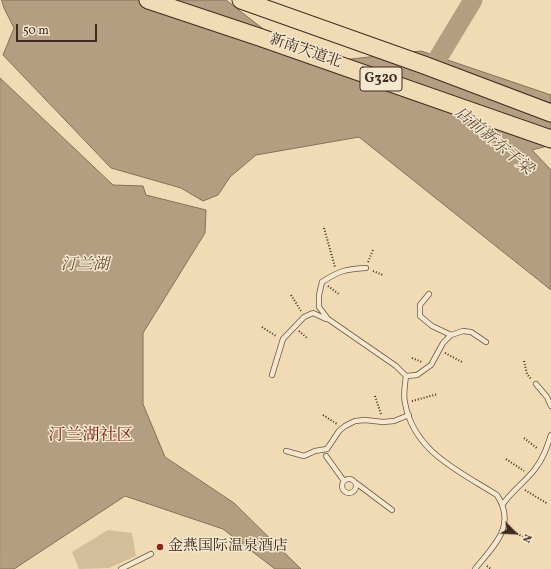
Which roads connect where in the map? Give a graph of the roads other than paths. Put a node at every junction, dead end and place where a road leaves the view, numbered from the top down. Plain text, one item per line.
1 (148, 0) edge
2 (245, 1) edge
3 (548, 112) edge
4 (551, 139) edge
5 (366, 268) dead end
6 (429, 294) dead end
7 (319, 307) junction
8 (313, 313) junction
9 (328, 319) junction
10 (451, 334) junction
11 (486, 342) dead end
12 (272, 375) dead end
13 (406, 376) junction
14 (536, 384) road end
15 (551, 406) edge
16 (409, 415) junction
17 (551, 435) edge
18 (327, 449) junction
19 (286, 451) dead end
20 (315, 451) junction
21 (326, 456) junction
22 (344, 481) junction
23 (356, 484) junction
24 (497, 495) junction
25 (509, 495) junction
26 (502, 504) junction
27 (392, 510) dead end
28 (151, 554) dead end
29 (121, 569) edge
30 (475, 569) edge

1 - 4 highway, 新南大道北 / G320
2 - 3 highway, 新南大道北 / G320
5 - 7 lane
6 - 10 lane
7 - 8 lane
7 - 9 lane
8 - 9 lane
8 - 12 lane
9 - 13 lane
10 - 11 lane
10 - 13 lane
13 - 16 lane
14 - 15 lane
16 - 18 lane
16 - 24 lane
17 - 25 lane
18 - 20 lane
18 - 21 lane
19 - 20 lane
20 - 21 lane
21 - 22 lane
22 - 23 lane
22 - 23 lane
23 - 27 lane
24 - 25 lane
24 - 26 lane
25 - 26 lane
26 - 30 lane
28 - 29 lane

